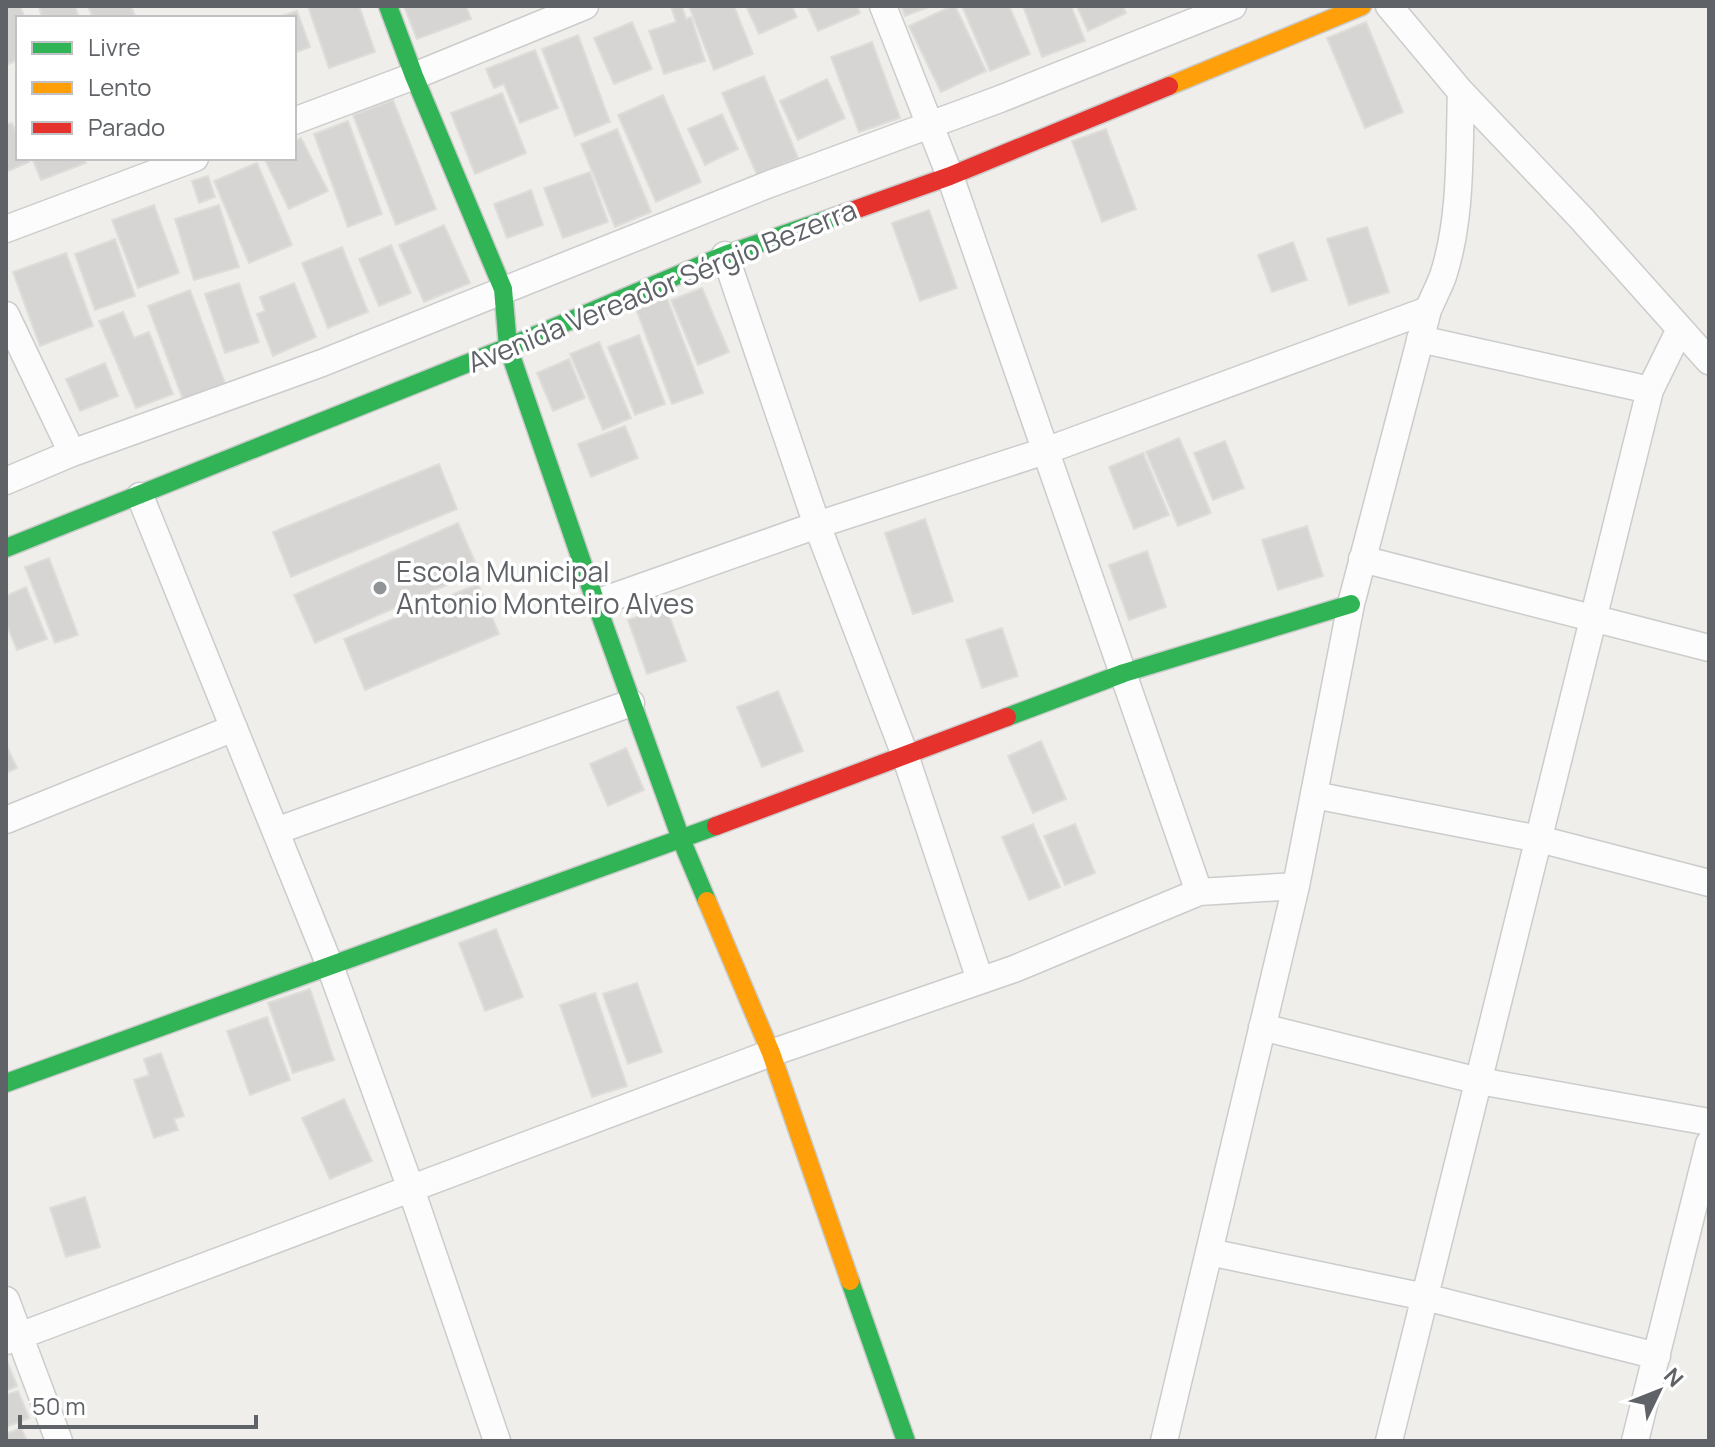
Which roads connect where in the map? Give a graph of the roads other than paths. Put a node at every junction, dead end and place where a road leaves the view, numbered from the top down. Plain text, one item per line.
1 (388, 6) edge
2 (585, 6) edge
3 (883, 6) edge
4 (1233, 6) edge
5 (1362, 6) edge
6 (1389, 6) edge
7 (414, 76) junction
8 (1461, 92) junction
9 (296, 120) edge
10 (930, 124) junction
11 (190, 160) edge
12 (950, 176) junction
13 (6, 229) edge
14 (725, 255) junction
15 (503, 289) junction
16 (1428, 310) junction
17 (6, 315) edge
18 (1680, 329) junction
19 (1420, 339) junction
20 (508, 347) junction
21 (1709, 361) edge
22 (1650, 390) junction
23 (1048, 450) junction
24 (72, 453) junction
25 (6, 481) edge
26 (140, 496) junction
27 (817, 525) junction
28 (6, 548) edge
29 (1362, 559) junction
30 (596, 603) junction
31 (1351, 604) junction
32 (1593, 617) junction
33 (1709, 648) edge
34 (1124, 673) junction
35 (631, 703) junction
36 (234, 728) junction
37 (905, 755) junction
38 (1314, 795) junction
39 (6, 820) edge
40 (276, 831) junction
41 (681, 839) junction
42 (1539, 839) junction
43 (1709, 883) edge
44 (1296, 886) junction
45 (1199, 892) junction
46 (330, 966) junction
47 (980, 980) junction
48 (1262, 1027) junction
49 (771, 1053) junction
50 (1479, 1081) junction
51 (6, 1083) edge
52 (1709, 1122) edge
53 (1709, 1144) edge
54 (411, 1189) junction
55 (1209, 1252) junction
56 (1425, 1297) junction
57 (6, 1300) edge
58 (13, 1338) edge
59 (1657, 1356) junction
60 (59, 1441) edge
61 (497, 1441) edge
62 (906, 1441) edge
63 (1164, 1441) edge
64 (1389, 1441) edge
65 (1635, 1441) edge

1 - 7 street
2 - 7 street
3 - 10 street
4 - 10 street, Avenida Vereador Sérgio Bezerra
5 - 12 street, Avenida Vereador Sérgio Bezerra
6 - 8 street
7 - 9 street
7 - 15 street
8 - 16 street
8 - 18 street
10 - 12 street
10 - 15 street, Avenida Vereador Sérgio Bezerra
11 - 13 street
12 - 14 street, Avenida Vereador Sérgio Bezerra
12 - 23 street
14 - 20 street, Avenida Vereador Sérgio Bezerra
14 - 27 street
15 - 20 street
15 - 24 street, Avenida Vereador Sérgio Bezerra
16 - 19 street
16 - 23 street
17 - 24 street
18 - 21 street
18 - 22 street
19 - 22 street
19 - 29 street
20 - 26 street, Avenida Vereador Sérgio Bezerra
20 - 30 street
22 - 32 street
23 - 27 street
23 - 34 street
24 - 25 street, Avenida Vereador Sérgio Bezerra
26 - 28 street, Avenida Vereador Sérgio Bezerra
26 - 36 street
27 - 30 street
27 - 37 street
29 - 31 street
29 - 32 street
30 - 35 street
31 - 34 street
31 - 38 street
32 - 33 street
32 - 42 street
34 - 37 street
34 - 45 street
35 - 40 street
35 - 41 street
36 - 39 street
36 - 40 street
37 - 41 street
37 - 47 street
38 - 42 street
38 - 44 street
40 - 46 street
41 - 46 street
41 - 49 street
42 - 43 street
42 - 50 street
44 - 45 street
44 - 48 street
45 - 47 street
46 - 51 street
46 - 54 street
47 - 49 street
48 - 50 street
48 - 55 street
49 - 54 street
49 - 62 street
50 - 52 street
50 - 56 street
53 - 59 street
54 - 58 street
54 - 61 street
55 - 56 street
55 - 63 street
56 - 59 street
56 - 64 street
57 - 58 street
58 - 60 street
59 - 65 street

